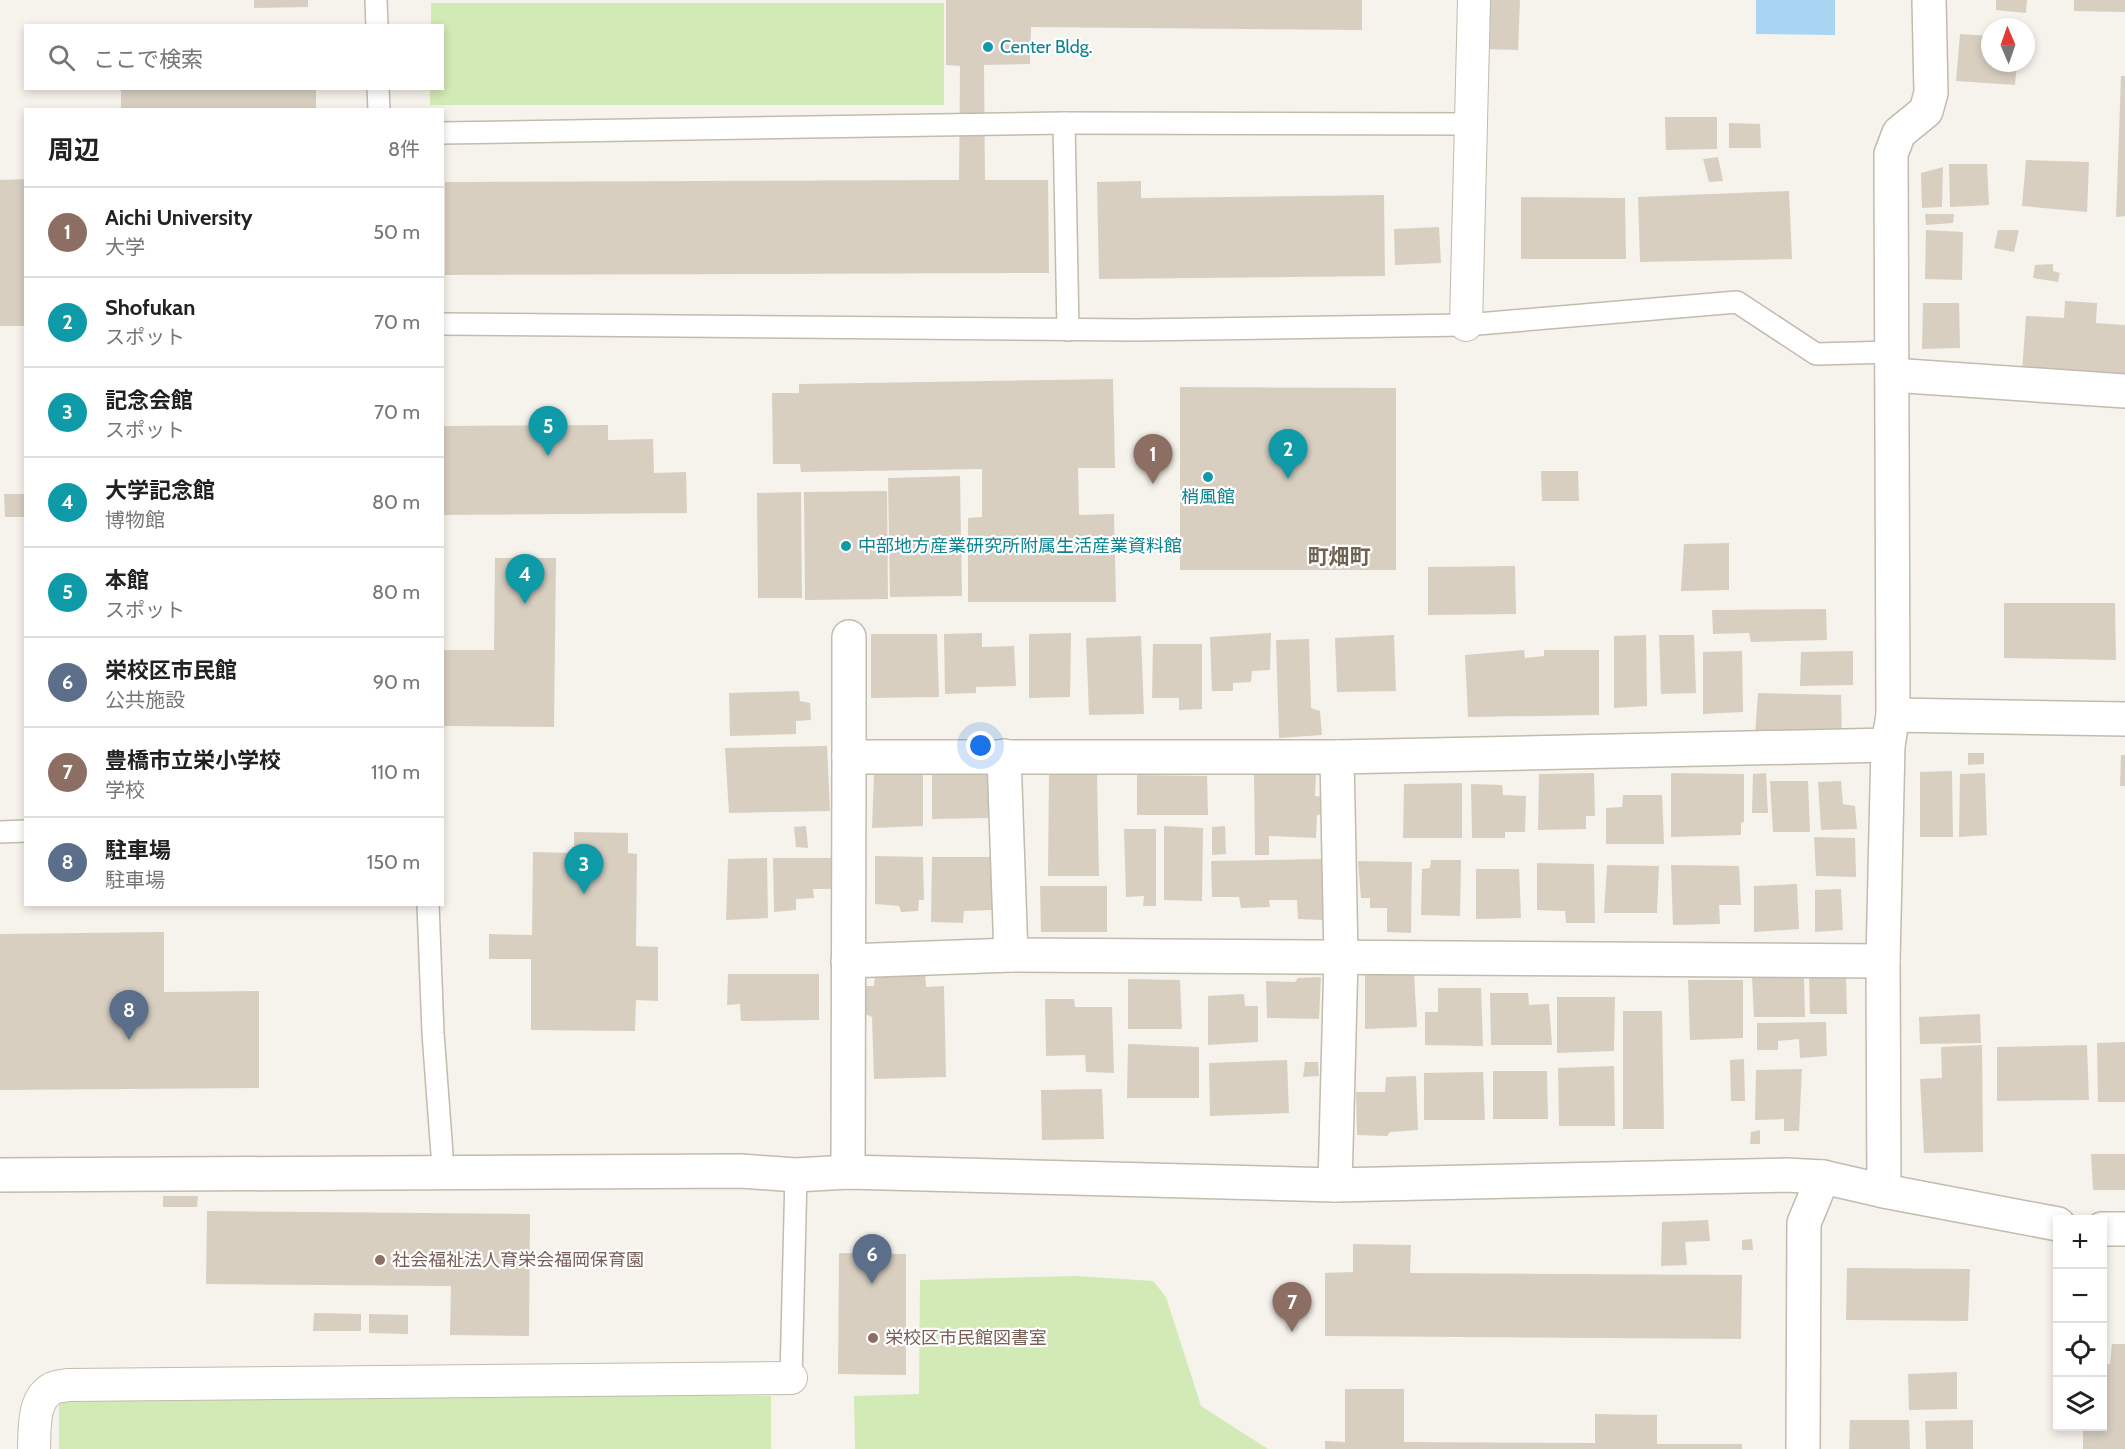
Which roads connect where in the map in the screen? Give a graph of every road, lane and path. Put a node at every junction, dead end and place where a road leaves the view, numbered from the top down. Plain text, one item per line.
1 (376, 0) edge
2 (1474, 0) edge
3 (1929, 0) edge
4 (377, 24) edge
5 (378, 90) edge
6 (379, 108) edge
7 (1064, 123) junction
8 (1470, 124) junction
9 (444, 133) edge
10 (444, 324) edge
11 (1466, 325) junction
12 (1068, 330) junction
13 (1892, 364) junction
14 (2125, 391) edge
15 (849, 637) dead end
16 (2125, 719) edge
17 (1890, 730) junction
18 (1004, 756) junction
19 (849, 757) junction
20 (1337, 757) junction
21 (24, 831) edge
22 (0, 832) edge
23 (428, 906) edge
24 (1011, 955) junction
25 (1341, 958) junction
26 (1883, 960) junction
27 (848, 961) junction
28 (442, 1154) dead end
29 (848, 1172) junction
30 (796, 1175) junction
31 (0, 1176) edge
32 (1823, 1177) junction
33 (1335, 1185) junction
34 (1884, 1191) junction
35 (2053, 1223) edge
36 (2107, 1229) edge
37 (2125, 1229) edge
38 (791, 1378) joint
39 (34, 1449) edge
40 (1803, 1449) edge

1 - 4 lane
2 - 8 street
3 - 13 street
5 - 6 lane
7 - 8 lane
7 - 9 lane
7 - 12 lane
8 - 11 street
10 - 12 lane
11 - 12 lane
11 - 13 lane
13 - 14 street
13 - 17 street
15 - 19 street
16 - 17 street
17 - 20 street
17 - 26 street
18 - 19 street
18 - 20 street
18 - 24 street
19 - 27 street
20 - 25 street
21 - 22 lane
23 - 28 lane
24 - 25 street
24 - 27 street
25 - 26 street
25 - 33 street
26 - 34 street
27 - 29 street
29 - 30 street
29 - 33 street
30 - 31 street
30 - 38 lane
32 - 33 street
32 - 34 street
32 - 40 street
34 - 35 street
36 - 37 street
38 - 39 street

